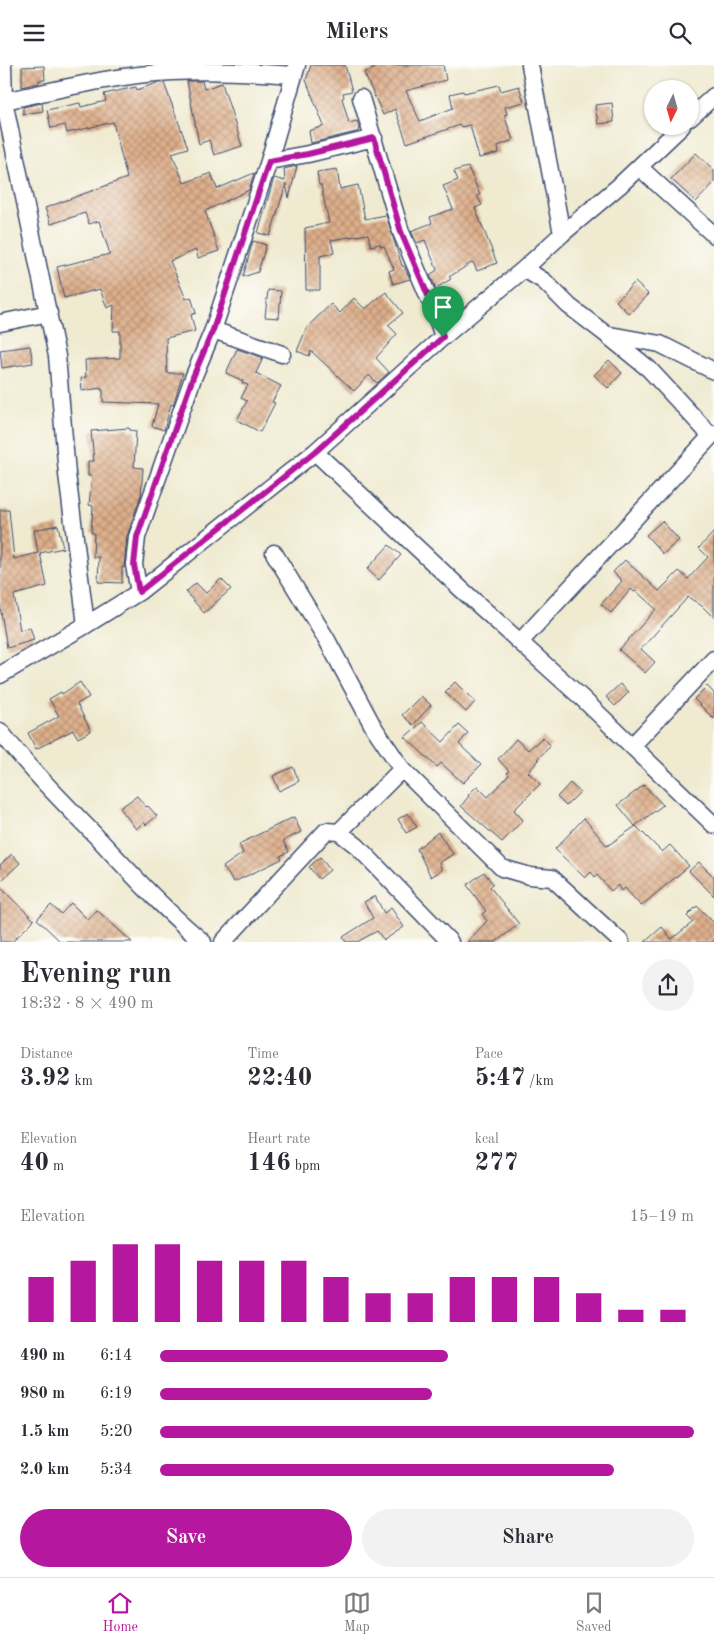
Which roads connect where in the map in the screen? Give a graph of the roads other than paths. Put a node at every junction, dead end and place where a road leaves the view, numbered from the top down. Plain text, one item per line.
1 (3, 65) edge
2 (530, 65) edge
3 (295, 70) edge
4 (126, 71) edge
5 (714, 96) edge
6 (361, 98) dead end
7 (2, 101) edge
8 (699, 110) edge
9 (673, 135) edge
10 (374, 138) junction
11 (269, 161) junction
12 (639, 167) junction
13 (562, 234) junction
14 (714, 235) edge
15 (524, 269) junction
16 (49, 313) junction
17 (0, 323) edge
18 (213, 330) junction
19 (607, 335) junction
20 (443, 337) junction
21 (282, 354) dead end
22 (714, 371) edge
23 (713, 435) edge
24 (315, 452) junction
25 (274, 553) dead end
26 (139, 592) junction
27 (86, 625) junction
28 (520, 642) junction
29 (714, 659) edge
30 (0, 675) edge
31 (0, 731) edge
32 (632, 746) junction
33 (402, 769) junction
34 (714, 825) edge
35 (339, 832) junction
36 (203, 942) edge
37 (224, 942) edge
38 (450, 942) edge
39 (621, 942) edge

1 - 7 street
2 - 13 street
3 - 4 street
3 - 11 street
4 - 7 street
5 - 8 street
6 - 10 street
7 - 16 street
9 - 12 street
10 - 11 street
10 - 20 street
11 - 18 street
12 - 13 street
12 - 14 street
13 - 15 street
15 - 19 street
15 - 20 street
16 - 17 street
16 - 27 street
18 - 21 street
18 - 26 street
19 - 22 street
19 - 23 street
20 - 24 street
23 - 28 street
24 - 26 street
24 - 28 street
25 - 33 street
26 - 27 street
27 - 30 street
28 - 32 street
29 - 32 street
31 - 36 street
32 - 34 street
33 - 35 street
33 - 39 street
35 - 37 street
35 - 38 street

